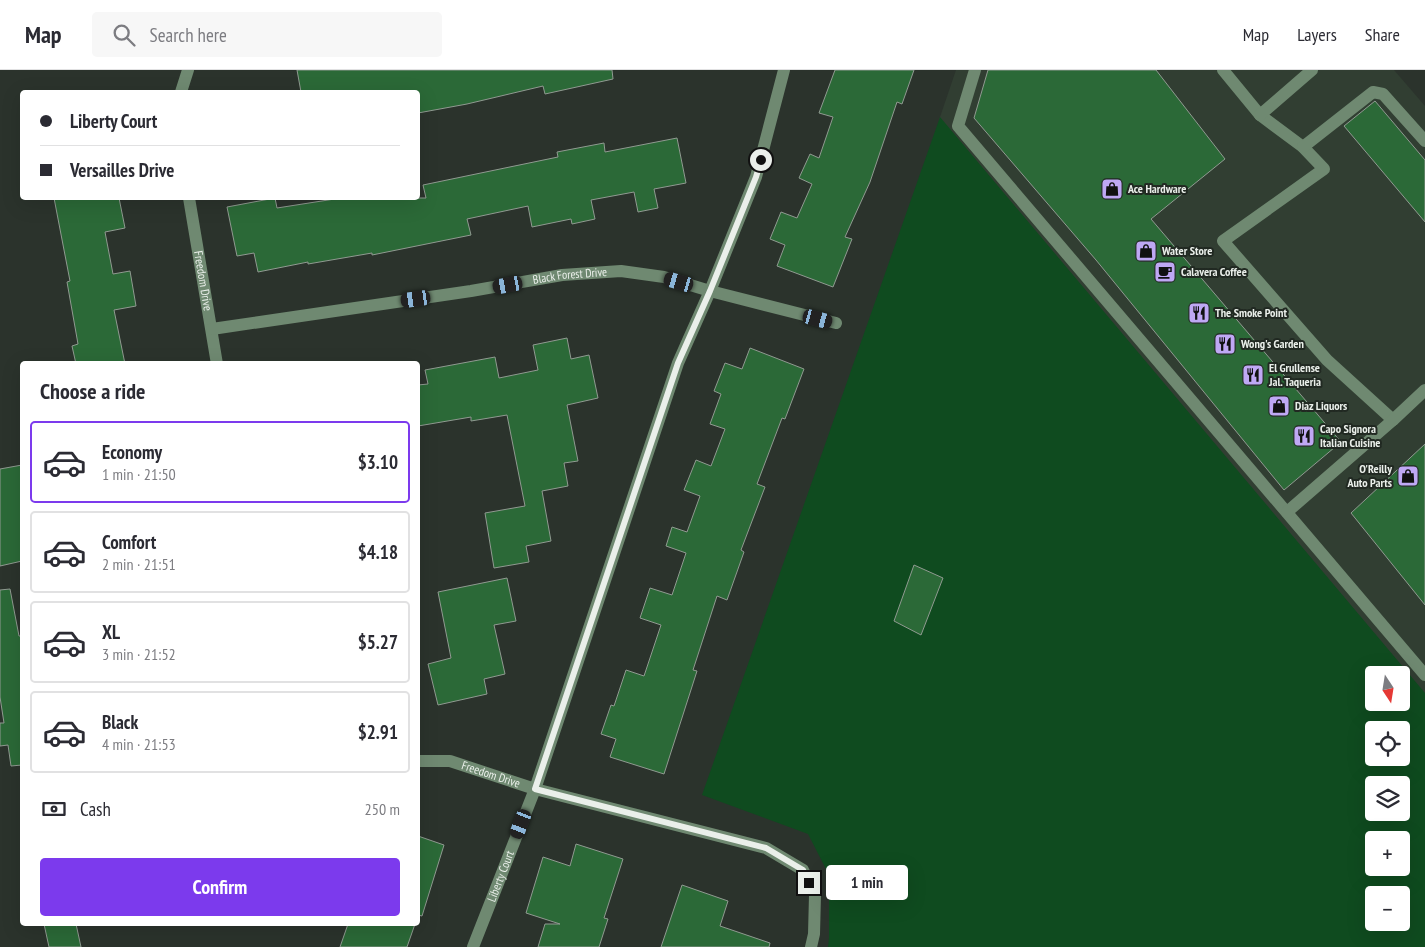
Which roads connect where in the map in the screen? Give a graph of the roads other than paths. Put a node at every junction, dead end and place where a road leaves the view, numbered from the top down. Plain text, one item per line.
1 (188, 70) edge
2 (784, 70) edge
3 (975, 70) edge
4 (1224, 70) edge
5 (1312, 70) edge
6 (182, 90) edge
7 (1260, 115) junction
8 (1425, 141) edge
9 (1303, 147) junction
10 (189, 200) edge
11 (710, 291) junction
12 (836, 323) dead end
13 (212, 329) junction
14 (217, 361) edge
15 (1425, 390) edge
16 (1393, 420) junction
17 (1287, 512) junction
18 (1425, 674) edge
19 (420, 761) edge
20 (535, 789) junction
21 (473, 947) edge
22 (811, 947) edge

1 - 6 street
2 - 11 street, Liberty Court
3 - 17 street
4 - 7 street
5 - 7 street
7 - 9 street
8 - 9 street
9 - 16 street
10 - 13 street, Freedom Drive
11 - 12 street, Black Forest Drive
11 - 13 street, Black Forest Drive
11 - 20 street, Liberty Court
13 - 14 street, Freedom Drive
15 - 16 street
16 - 17 street
17 - 18 street
19 - 20 street, Freedom Drive
20 - 21 street, Liberty Court
20 - 22 street, Freedom Drive

